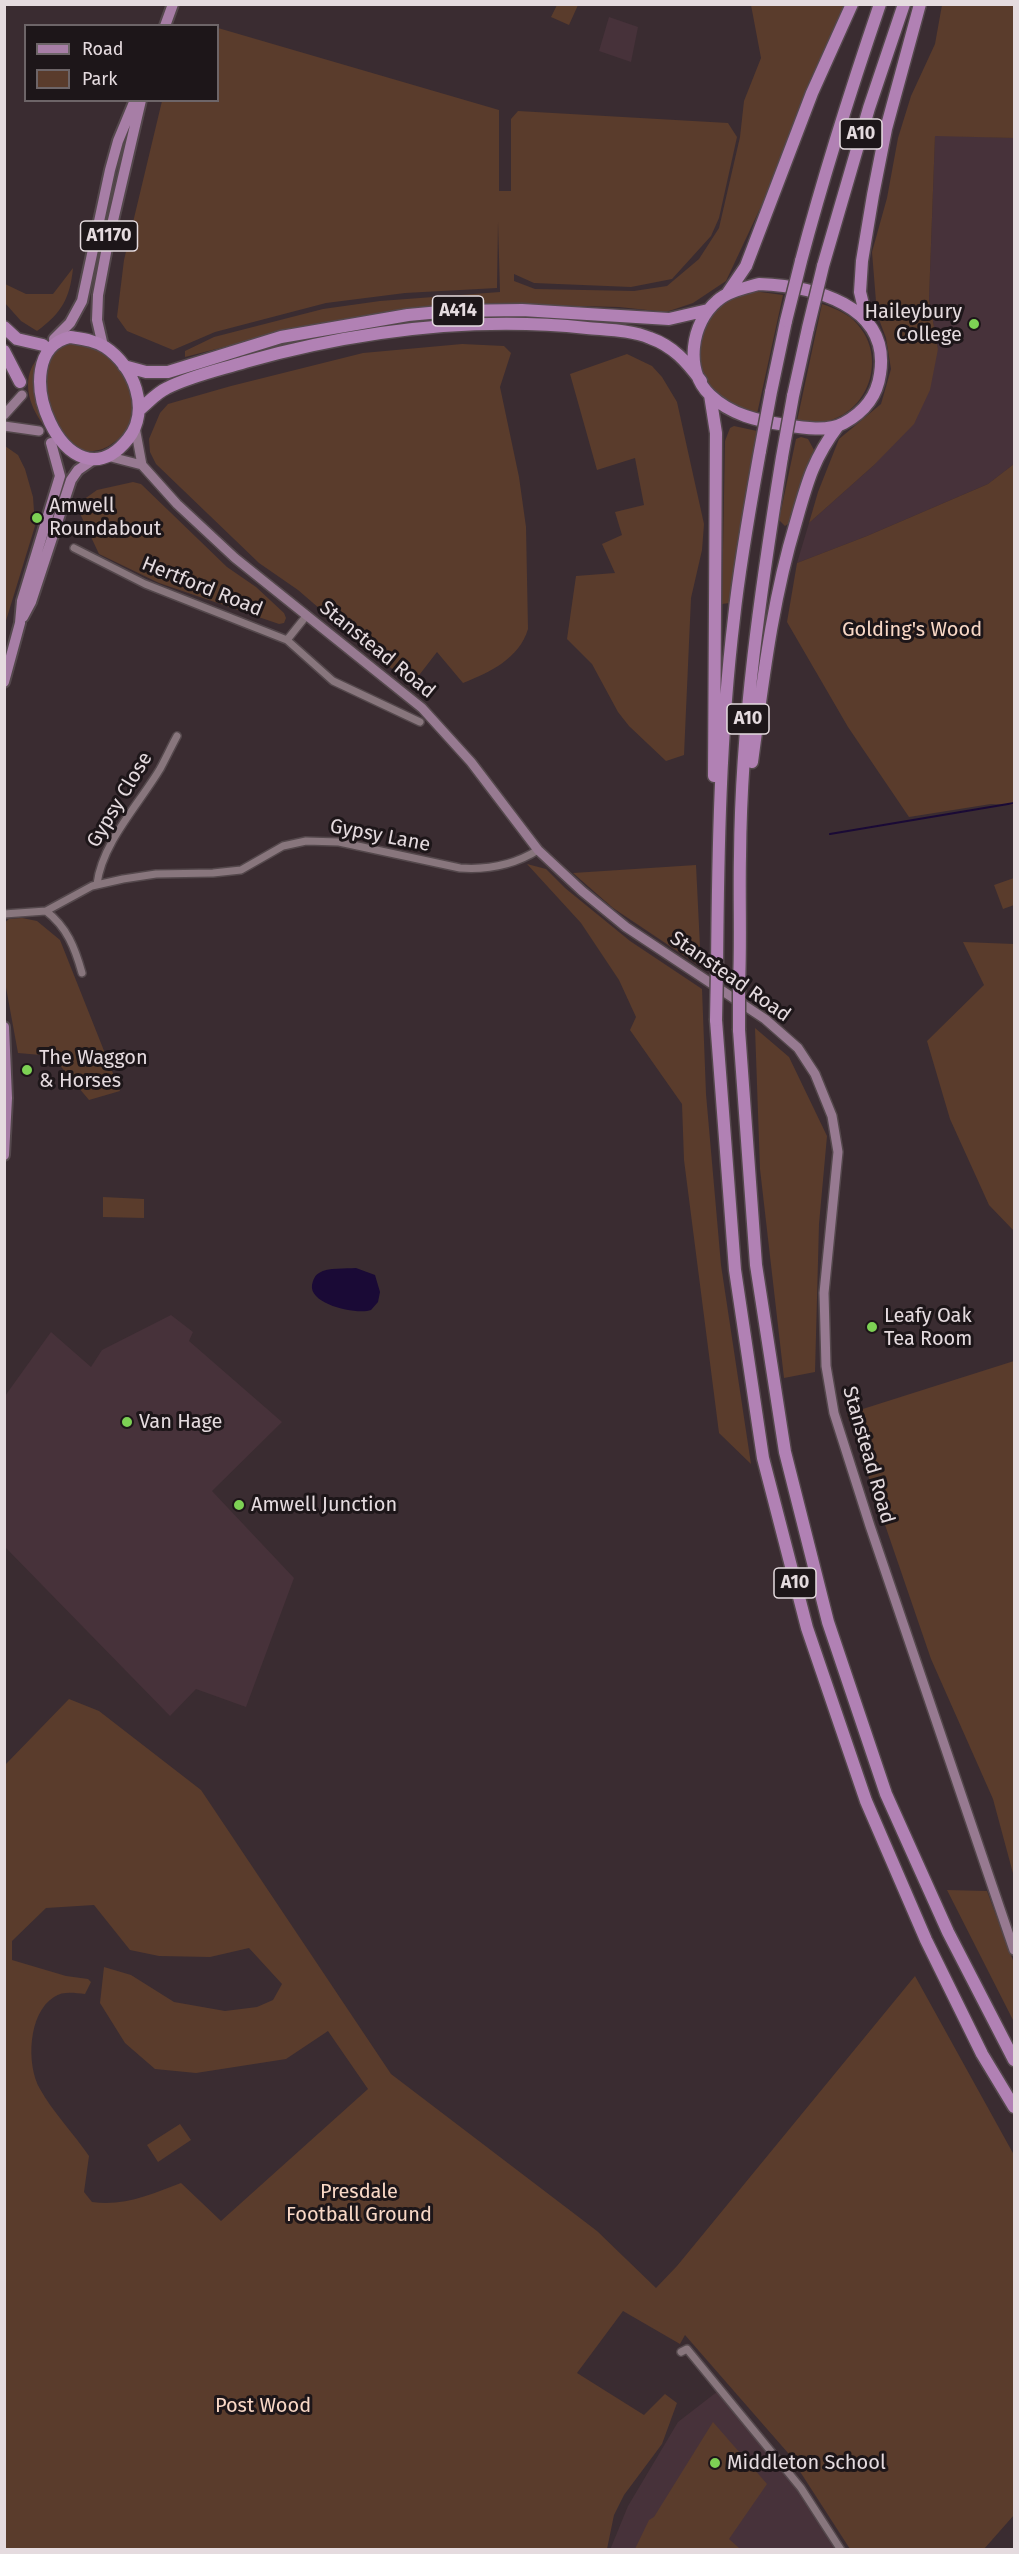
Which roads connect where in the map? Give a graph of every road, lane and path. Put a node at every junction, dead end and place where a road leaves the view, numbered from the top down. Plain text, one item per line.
1 (173, 4) edge
2 (852, 4) edge
3 (880, 4) edge
4 (904, 4) edge
5 (920, 4) edge
6 (166, 24) edge
7 (134, 102) edge
8 (141, 102) edge
9 (727, 294) junction
10 (708, 310) junction
11 (867, 321) junction
12 (4, 327) edge
13 (49, 342) junction
14 (103, 346) junction
15 (4, 351) edge
16 (33, 355) dead end
17 (25, 366) dead end
18 (124, 366) junction
19 (701, 381) junction
20 (21, 388) junction
21 (710, 395) junction
22 (139, 410) junction
23 (4, 415) edge
24 (4, 426) edge
25 (838, 426) junction
26 (135, 427) junction
27 (39, 431) junction
28 (51, 443) junction
29 (107, 456) junction
30 (94, 459) junction
31 (142, 465) junction
32 (74, 548) dead end
33 (307, 615) junction
34 (20, 623) junction
35 (287, 640) junction
36 (4, 682) edge
37 (420, 722) dead end
38 (177, 736) dead end
39 (538, 850) junction
40 (717, 852) junction
41 (740, 856) junction
42 (97, 884) junction
43 (46, 911) junction
44 (4, 914) edge
45 (14, 914) junction
46 (4, 920) edge
47 (82, 973) dead end
48 (4, 1027) edge
49 (4, 1155) edge
50 (1014, 1950) edge
51 (1014, 2060) edge
52 (1014, 2107) edge
53 (681, 2352) dead end
54 (841, 2550) edge

1 - 6 main road
2 - 9 highway
3 - 40 highway, A10, bridge
4 - 41 highway, A10, bridge
5 - 11 highway
7 - 13 main road, A1170
8 - 14 main road, A1170
9 - 10 highway
9 - 11 highway
10 - 18 highway, A414
10 - 19 highway
11 - 25 highway
12 - 13 highway
13 - 14 highway
13 - 16 highway
14 - 18 highway
15 - 20 highway
17 - 20 highway
18 - 22 highway
19 - 21 highway
19 - 22 highway, A414
20 - 23 main road
20 - 27 highway
21 - 25 highway
21 - 40 highway
22 - 26 highway
24 - 27 main road
25 - 41 highway
26 - 29 highway
26 - 31 main road
27 - 28 highway
28 - 30 highway
28 - 34 main road
29 - 30 highway
29 - 31 main road
30 - 34 main road
31 - 33 main road, Stanstead Road
32 - 35 street, Hertford Road
33 - 35 street
33 - 39 main road, Stanstead Road
34 - 36 main road
35 - 37 street, Hertford Road
38 - 42 street, Gypsy Close
39 - 42 street, Gypsy Lane
39 - 50 main road, Stanstead Road
40 - 52 highway, A10, bridge
41 - 51 highway, A10, bridge
42 - 43 street, Gypsy Lane
43 - 45 street, Gypsy Lane
43 - 47 street
44 - 45 street, Gypsy Lane
45 - 46 street, Gypsy Lane
48 - 49 main road
53 - 54 street

